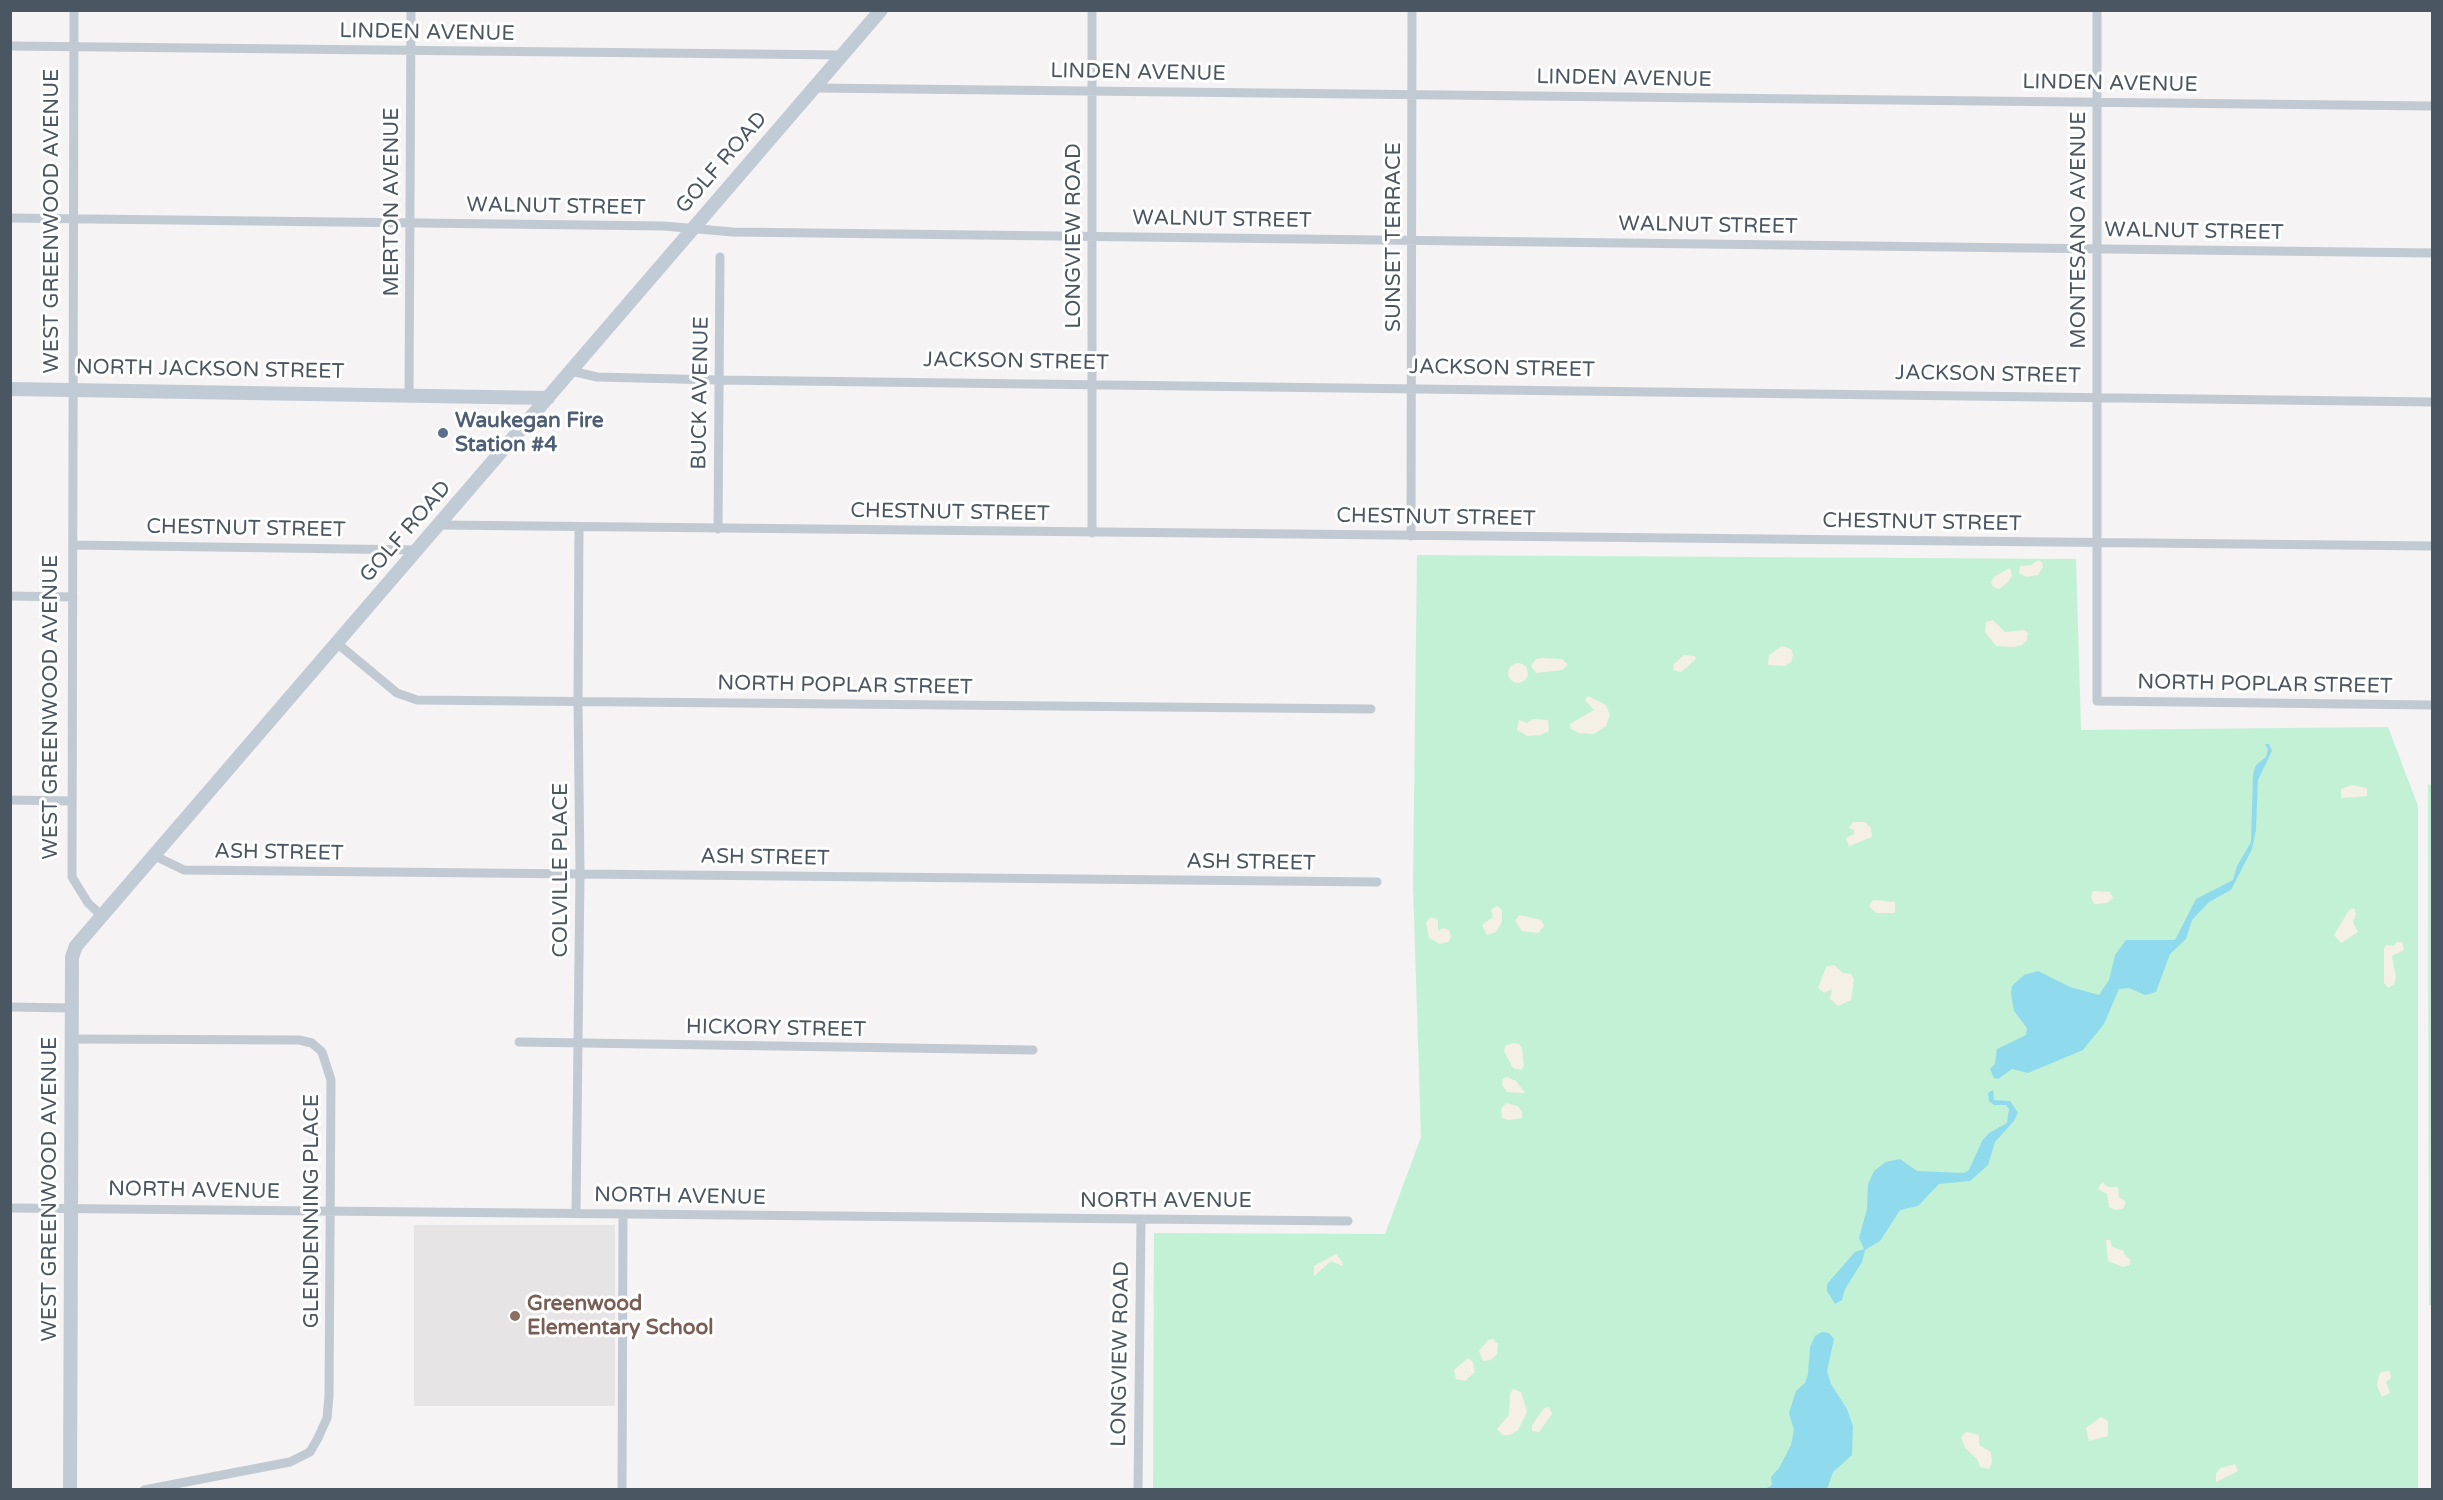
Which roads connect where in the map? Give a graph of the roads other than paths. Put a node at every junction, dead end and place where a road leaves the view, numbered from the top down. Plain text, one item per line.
1 (74, 10) edge
2 (411, 10) edge
3 (882, 10) edge
4 (1092, 10) edge
5 (1412, 10) edge
6 (2097, 10) edge
7 (10, 46) edge
8 (74, 47) junction
9 (411, 50) junction
10 (843, 55) junction
11 (815, 88) junction
12 (1092, 91) junction
13 (1412, 94) junction
14 (2097, 102) junction
15 (2433, 106) edge
16 (10, 218) edge
17 (74, 219) junction
18 (410, 223) junction
19 (694, 228) junction
20 (1092, 236) junction
21 (1412, 240) junction
22 (2097, 249) junction
23 (2433, 253) edge
24 (720, 257) dead end
25 (571, 371) junction
26 (719, 380) junction
27 (1092, 384) junction
28 (1411, 388) junction
29 (10, 389) edge
30 (73, 390) junction
31 (409, 394) junction
32 (549, 398) junction
33 (2097, 398) junction
34 (2433, 402) edge
35 (439, 525) junction
36 (579, 527) junction
37 (718, 529) junction
38 (1092, 533) junction
39 (1411, 536) junction
40 (2097, 542) junction
41 (73, 545) junction
42 (2433, 546) edge
43 (418, 550) junction
44 (10, 596) edge
45 (72, 597) junction
46 (338, 644) junction
47 (578, 701) junction
48 (2097, 702) joint
49 (2433, 705) edge
50 (1371, 709) dead end
51 (10, 800) edge
52 (72, 801) junction
53 (155, 856) junction
54 (580, 874) junction
55 (1377, 882) dead end
56 (103, 917) junction
57 (10, 1007) edge
58 (72, 1008) junction
59 (71, 1039) junction
60 (519, 1042) dead end
61 (578, 1044) junction
62 (1033, 1050) dead end
63 (10, 1208) edge
64 (71, 1208) junction
65 (330, 1210) junction
66 (576, 1214) junction
67 (623, 1215) junction
68 (1141, 1219) junction
69 (1348, 1221) dead end
70 (70, 1490) edge
71 (144, 1490) edge
72 (622, 1490) edge
73 (1138, 1490) edge

1 - 8 street, WEST GREENWOOD AVENUE
2 - 9 street, MERTON AVENUE
3 - 10 street, GOLF ROAD
4 - 12 street, LONGVIEW ROAD
5 - 13 street, SUNSET TERRACE
6 - 14 street, MONTESANO AVENUE
7 - 8 street, LINDEN AVENUE
8 - 9 street, LINDEN AVENUE
8 - 17 street, WEST GREENWOOD AVENUE
9 - 10 street, LINDEN AVENUE
9 - 18 street, MERTON AVENUE
10 - 11 street, GOLF ROAD
11 - 12 street, LINDEN AVENUE
11 - 19 street, GOLF ROAD
12 - 13 street, LINDEN AVENUE
12 - 20 street, LONGVIEW ROAD
13 - 14 street, LINDEN AVENUE
13 - 21 street, SUNSET TERRACE
14 - 15 street, LINDEN AVENUE
14 - 22 street, MONTESANO AVENUE
16 - 17 street, WALNUT STREET
17 - 18 street, WALNUT STREET
17 - 30 street, WEST GREENWOOD AVENUE
18 - 19 street, WALNUT STREET
18 - 31 street, MERTON AVENUE
19 - 20 street, WALNUT STREET
19 - 25 street, GOLF ROAD
20 - 21 street, WALNUT STREET
20 - 27 street, LONGVIEW ROAD
21 - 22 street, WALNUT STREET
21 - 28 street, SUNSET TERRACE
22 - 23 street, WALNUT STREET
22 - 33 street, MONTESANO AVENUE
24 - 26 street, BUCK AVENUE
25 - 26 street, JACKSON STREET
25 - 32 street, GOLF ROAD
26 - 27 street, JACKSON STREET
26 - 37 street, BUCK AVENUE
27 - 28 street, JACKSON STREET
27 - 38 street, LONGVIEW ROAD
28 - 33 street, JACKSON STREET
28 - 39 street, SUNSET TERRACE
29 - 30 street, NORTH JACKSON STREET
30 - 31 street, NORTH JACKSON STREET
30 - 41 street, WEST GREENWOOD AVENUE
31 - 32 street
32 - 35 street, GOLF ROAD
33 - 34 street, JACKSON STREET
33 - 40 street, MONTESANO AVENUE
35 - 36 street, CHESTNUT STREET
35 - 43 street, GOLF ROAD
36 - 37 street, CHESTNUT STREET
36 - 47 street, COLVILLE PLACE
37 - 38 street, CHESTNUT STREET
38 - 39 street, CHESTNUT STREET
39 - 40 street, CHESTNUT STREET
40 - 42 street, CHESTNUT STREET
40 - 48 street, MONTESANO AVENUE
41 - 43 street, CHESTNUT STREET
41 - 45 street, WEST GREENWOOD AVENUE
43 - 46 street, GOLF ROAD
44 - 45 street
45 - 52 street, WEST GREENWOOD AVENUE
46 - 47 street, NORTH POPLAR STREET
46 - 53 street, GOLF ROAD
47 - 50 street, NORTH POPLAR STREET
47 - 54 street, COLVILLE PLACE
48 - 49 street, NORTH POPLAR STREET
51 - 52 street
52 - 56 street, WEST GREENWOOD AVENUE
53 - 54 street, ASH STREET
53 - 56 street, GOLF ROAD
54 - 55 street, ASH STREET
54 - 61 street, COLVILLE PLACE
56 - 58 street, WEST GREENWOOD AVENUE
57 - 58 street
58 - 59 street, WEST GREENWOOD AVENUE
59 - 64 street, WEST GREENWOOD AVENUE
59 - 65 street, GLENDENNING PLACE
60 - 61 street, HICKORY STREET
61 - 62 street, HICKORY STREET
61 - 66 street, COLVILLE PLACE
63 - 64 street, NORTH AVENUE
64 - 65 street, NORTH AVENUE
64 - 70 street, WEST GREENWOOD AVENUE
65 - 66 street, NORTH AVENUE
65 - 71 street, GLENDENNING PLACE
66 - 67 street, NORTH AVENUE
67 - 68 street, NORTH AVENUE
67 - 72 street
68 - 69 street, NORTH AVENUE
68 - 73 street, LONGVIEW ROAD

